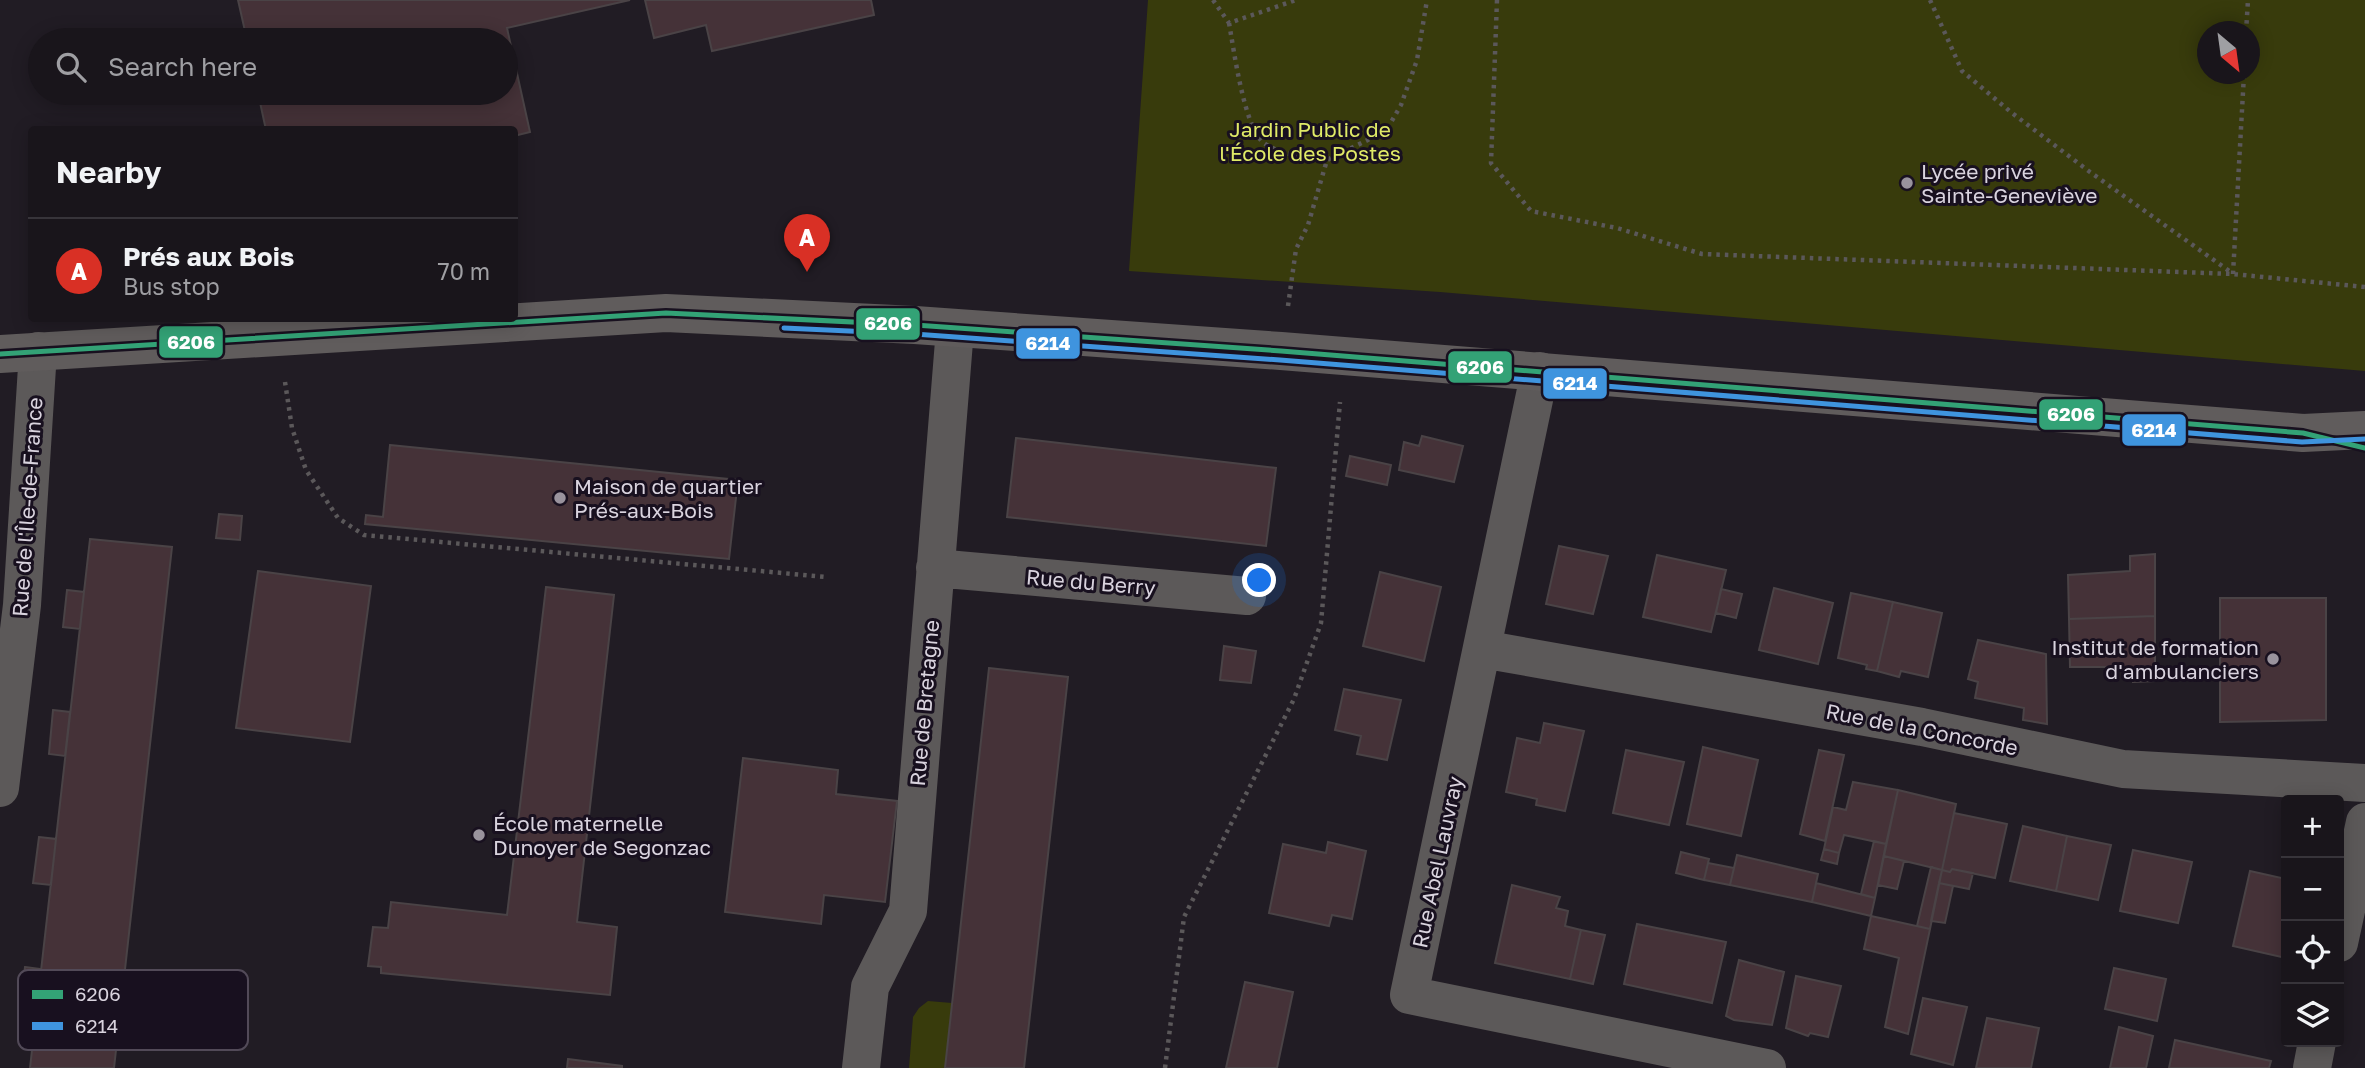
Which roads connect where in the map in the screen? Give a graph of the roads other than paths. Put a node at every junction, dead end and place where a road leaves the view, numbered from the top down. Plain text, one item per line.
1 (955, 329) junction
2 (38, 351) junction
3 (0, 354) edge
4 (1540, 371) junction
5 (2365, 430) edge
6 (2304, 433) junction
7 (2365, 448) edge
8 (935, 568) junction
9 (1247, 596) dead end
10 (1482, 649) junction
11 (2365, 783) edge
12 (0, 788) edge
13 (2365, 822) edge
14 (2344, 921) edge
15 (2317, 1047) edge
16 (861, 1068) edge
17 (1768, 1068) edge
18 (2312, 1068) edge

1 - 2 main road
1 - 4 main road
1 - 8 street, Rue de Bretagne
2 - 3 main road
2 - 12 street, Rue de l'Île-de-France
4 - 6 main road
4 - 10 street, Rue Abel Lauvray
5 - 6 main road
6 - 7 main road
8 - 9 street, Rue du Berry
8 - 16 street, Rue de Bretagne
10 - 11 street, Rue de la Concorde
10 - 17 street, Rue Abel Lauvray
13 - 14 street
15 - 18 street

